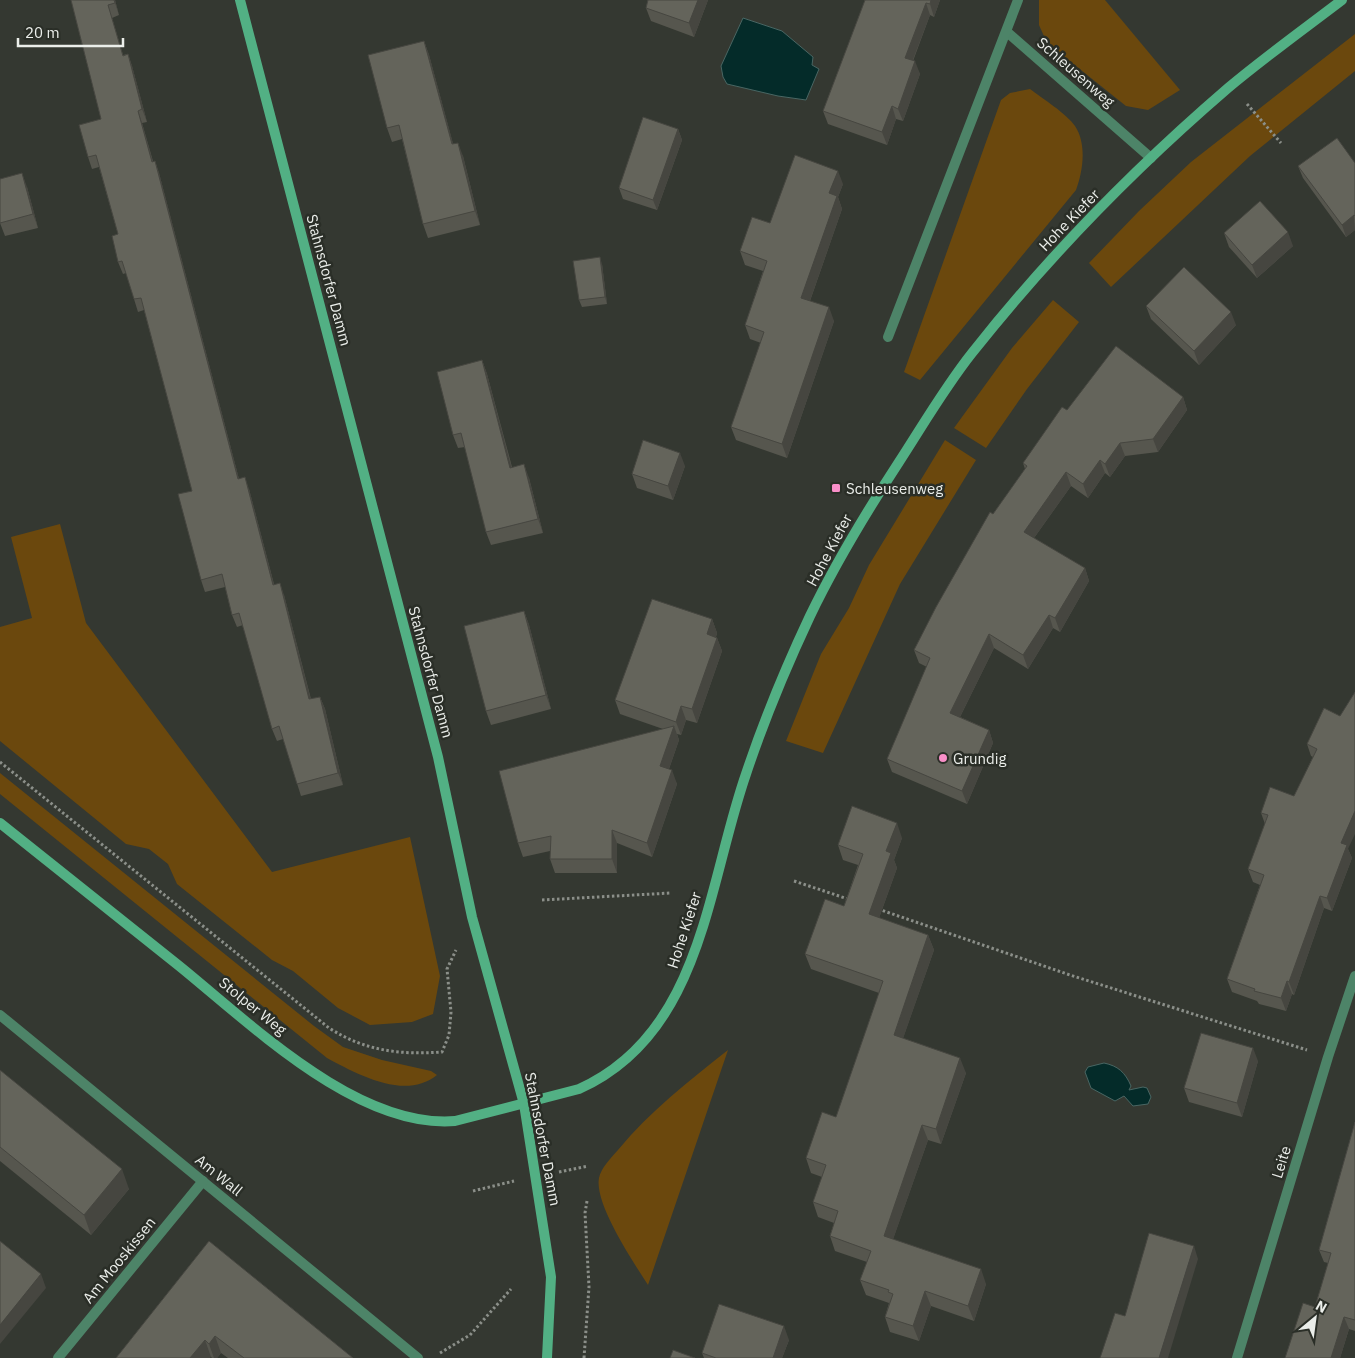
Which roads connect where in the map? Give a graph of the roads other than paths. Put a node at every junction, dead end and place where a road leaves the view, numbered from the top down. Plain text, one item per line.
1 (240, 0) edge
2 (1018, 0) edge
3 (1342, 0) edge
4 (1007, 32) junction
5 (1151, 158) junction
6 (888, 337) dead end
7 (0, 823) edge
8 (1355, 976) edge
9 (0, 1015) edge
10 (524, 1104) junction
11 (203, 1181) junction
12 (58, 1358) edge
13 (418, 1358) edge
14 (546, 1358) edge
15 (1237, 1358) edge

1 - 10 street, Stahnsdorfer Damm
2 - 4 street
3 - 5 street, Hohe Kiefer
4 - 5 street, Schleusenweg
4 - 6 street
5 - 10 street, Hohe Kiefer
7 - 10 street, Stolper Weg
8 - 15 street, Leite
9 - 11 street, Am Wall
10 - 14 street, Stahnsdorfer Damm
11 - 12 street, Am Mooskissen
11 - 13 street, Am Wall

